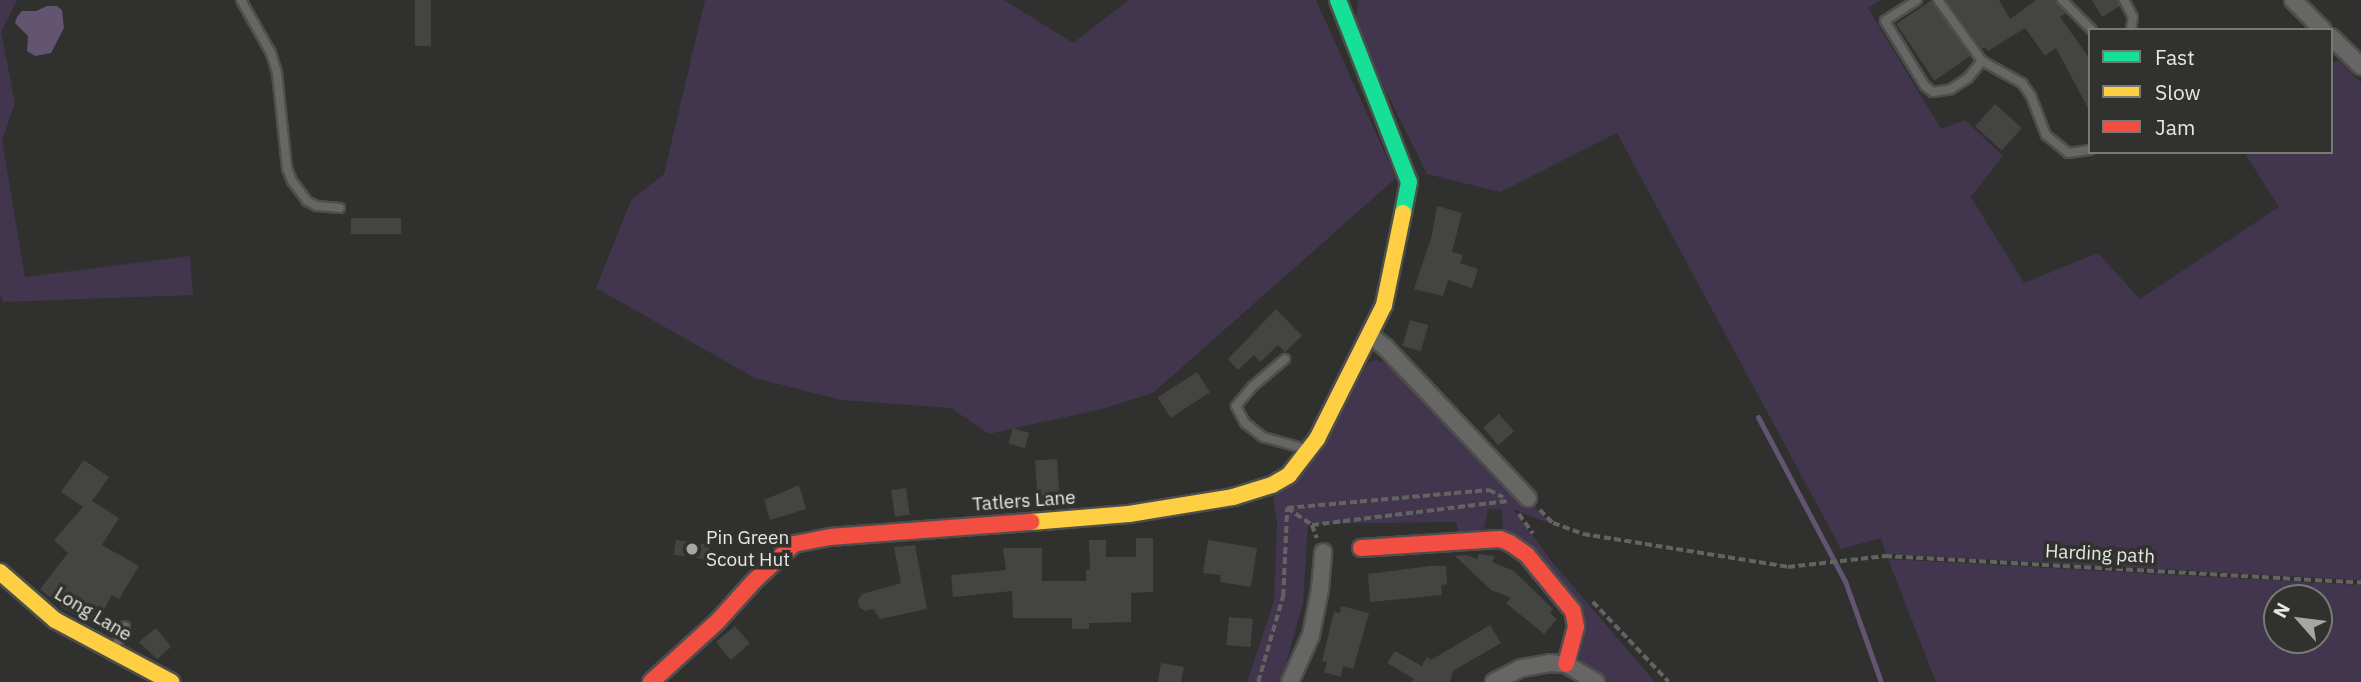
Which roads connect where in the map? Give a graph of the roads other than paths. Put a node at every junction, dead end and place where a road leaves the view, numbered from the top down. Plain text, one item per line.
1 (241, 0) edge
2 (1338, 0) edge
3 (1917, 0) edge
4 (1938, 0) edge
5 (2062, 0) edge
6 (2124, 0) edge
7 (2293, 0) edge
8 (2315, 27) edge
9 (2090, 28) edge
10 (2131, 28) edge
11 (2333, 39) edge
12 (1982, 61) junction
13 (2361, 65) edge
14 (2088, 150) edge
15 (340, 208) dead end
16 (1371, 337) junction
17 (1285, 359) dead end
18 (1310, 450) junction
19 (1528, 498) dead end
20 (1361, 548) dead end
21 (1322, 552) road end
22 (0, 572) edge
23 (125, 626) dead end
24 (112, 653) junction
25 (1566, 664) junction
26 (171, 682) edge
27 (652, 682) edge
28 (1290, 682) edge
29 (1494, 682) edge
30 (1596, 682) edge

1 - 15 lane
2 - 16 street, Tatlers Lane
3 - 12 lane
4 - 12 lane
5 - 9 lane
6 - 10 lane
7 - 8 street
11 - 13 street
12 - 14 lane
16 - 18 street, Tatlers Lane
16 - 19 street
17 - 18 lane
18 - 27 street, Tatlers Lane
20 - 25 street
21 - 28 street
22 - 24 street, Long Lane
23 - 24 lane
24 - 26 street, Long Lane
25 - 29 street
25 - 30 street

